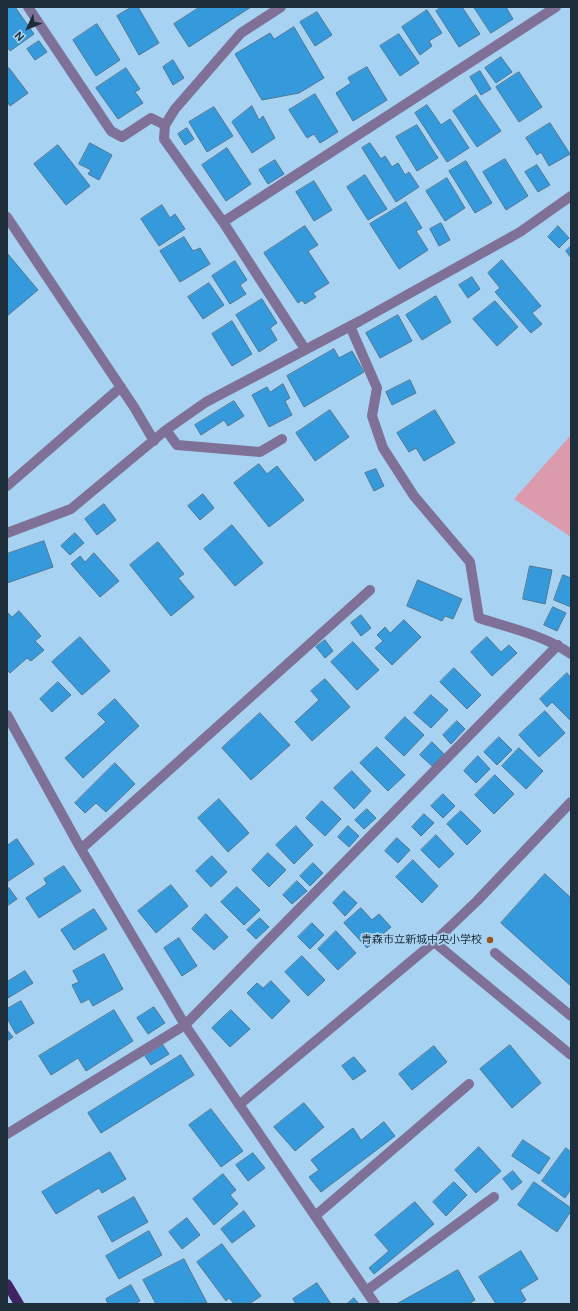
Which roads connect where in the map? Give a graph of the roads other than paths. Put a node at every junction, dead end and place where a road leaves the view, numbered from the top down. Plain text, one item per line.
1 (28, 7) edge
2 (281, 7) edge
3 (556, 7) edge
4 (165, 125) junction
5 (571, 196) edge
6 (7, 217) edge
7 (223, 222) junction
8 (350, 326) junction
9 (305, 349) junction
10 (121, 387) junction
11 (166, 430) junction
12 (282, 439) dead end
13 (154, 441) junction
14 (7, 486) edge
15 (7, 533) edge
16 (370, 590) dead end
17 (558, 645) junction
18 (571, 654) edge
19 (7, 715) edge
20 (571, 802) edge
21 (81, 849) junction
22 (434, 942) junction
23 (495, 953) dead end
24 (571, 1016) edge
25 (185, 1025) junction
26 (571, 1055) edge
27 (469, 1084) dead end
28 (239, 1105) junction
29 (7, 1134) edge
30 (494, 1197) dead end
31 (314, 1216) junction
32 (7, 1284) edge
33 (366, 1291) junction
34 (19, 1304) edge
35 (375, 1304) edge

1 - 4 street
2 - 4 street
3 - 7 street
4 - 7 street
5 - 8 street
6 - 10 street
7 - 9 street
8 - 9 street
8 - 17 street
9 - 11 street
10 - 13 street
10 - 14 street
11 - 12 street
11 - 13 street
13 - 15 street
16 - 21 street
17 - 18 street
17 - 25 street
19 - 21 street
20 - 22 street
21 - 25 street
22 - 26 street
22 - 28 street
23 - 24 street
25 - 28 street
25 - 29 street
27 - 31 street
28 - 31 street
30 - 33 street
31 - 33 street
32 - 34 main road
33 - 35 street

